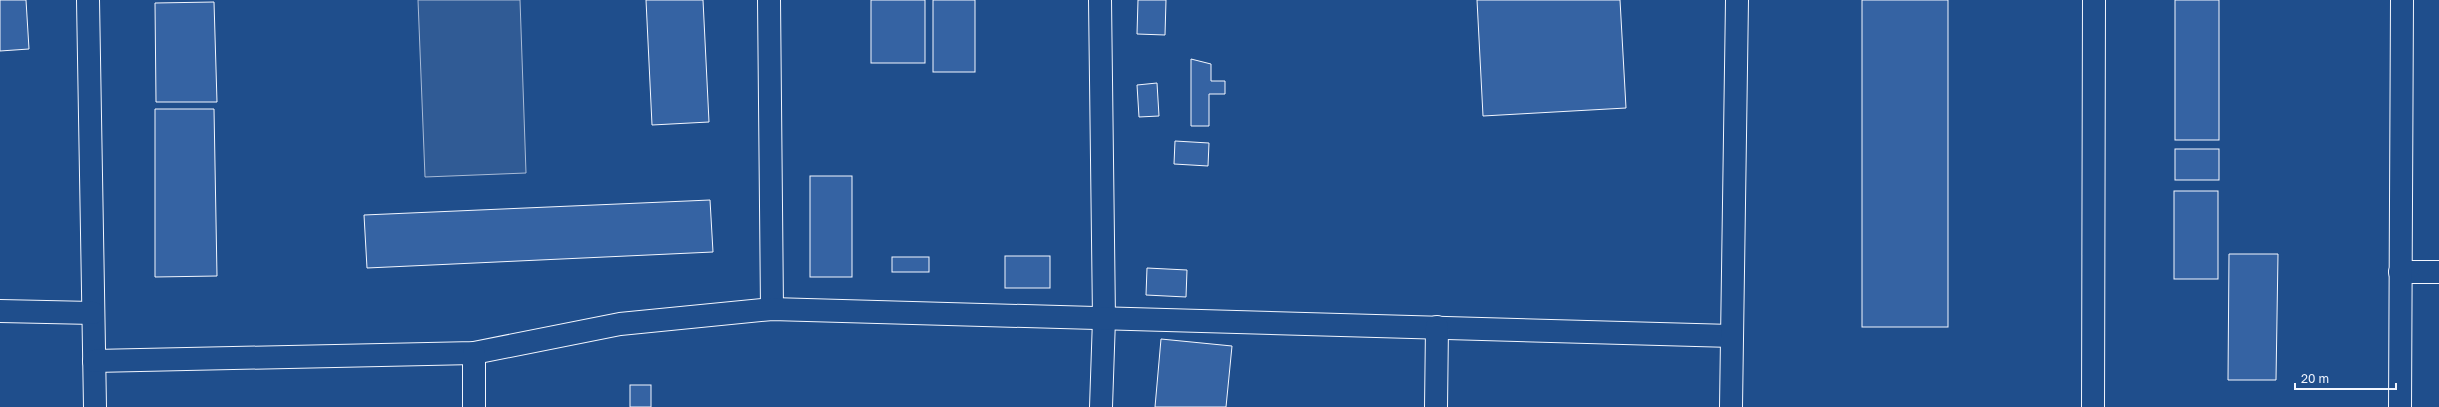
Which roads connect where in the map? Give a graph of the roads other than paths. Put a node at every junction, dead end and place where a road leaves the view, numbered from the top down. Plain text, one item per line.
1 (88, 0) edge
2 (769, 0) edge
3 (1100, 0) edge
4 (1737, 0) edge
5 (2094, 0) edge
6 (2402, 0) edge
7 (2400, 272) junction
8 (2439, 272) edge
9 (772, 309) junction
10 (0, 311) edge
11 (93, 313) junction
12 (1104, 319) junction
13 (1437, 327) junction
14 (1732, 336) junction
15 (474, 354) junction
16 (94, 361) junction
17 (95, 407) edge
18 (474, 407) edge
19 (1101, 407) edge
20 (1436, 407) edge
21 (1731, 407) edge
22 (2094, 407) edge
23 (2400, 407) edge

1 - 11 street
2 - 9 street
3 - 12 street
4 - 14 street
5 - 22 street
6 - 7 street
7 - 8 street
7 - 23 street
9 - 12 street
9 - 15 street
10 - 11 street
11 - 16 street
12 - 13 street
12 - 19 street
13 - 14 street
13 - 20 street
14 - 21 street
15 - 16 street
15 - 18 street
16 - 17 street

